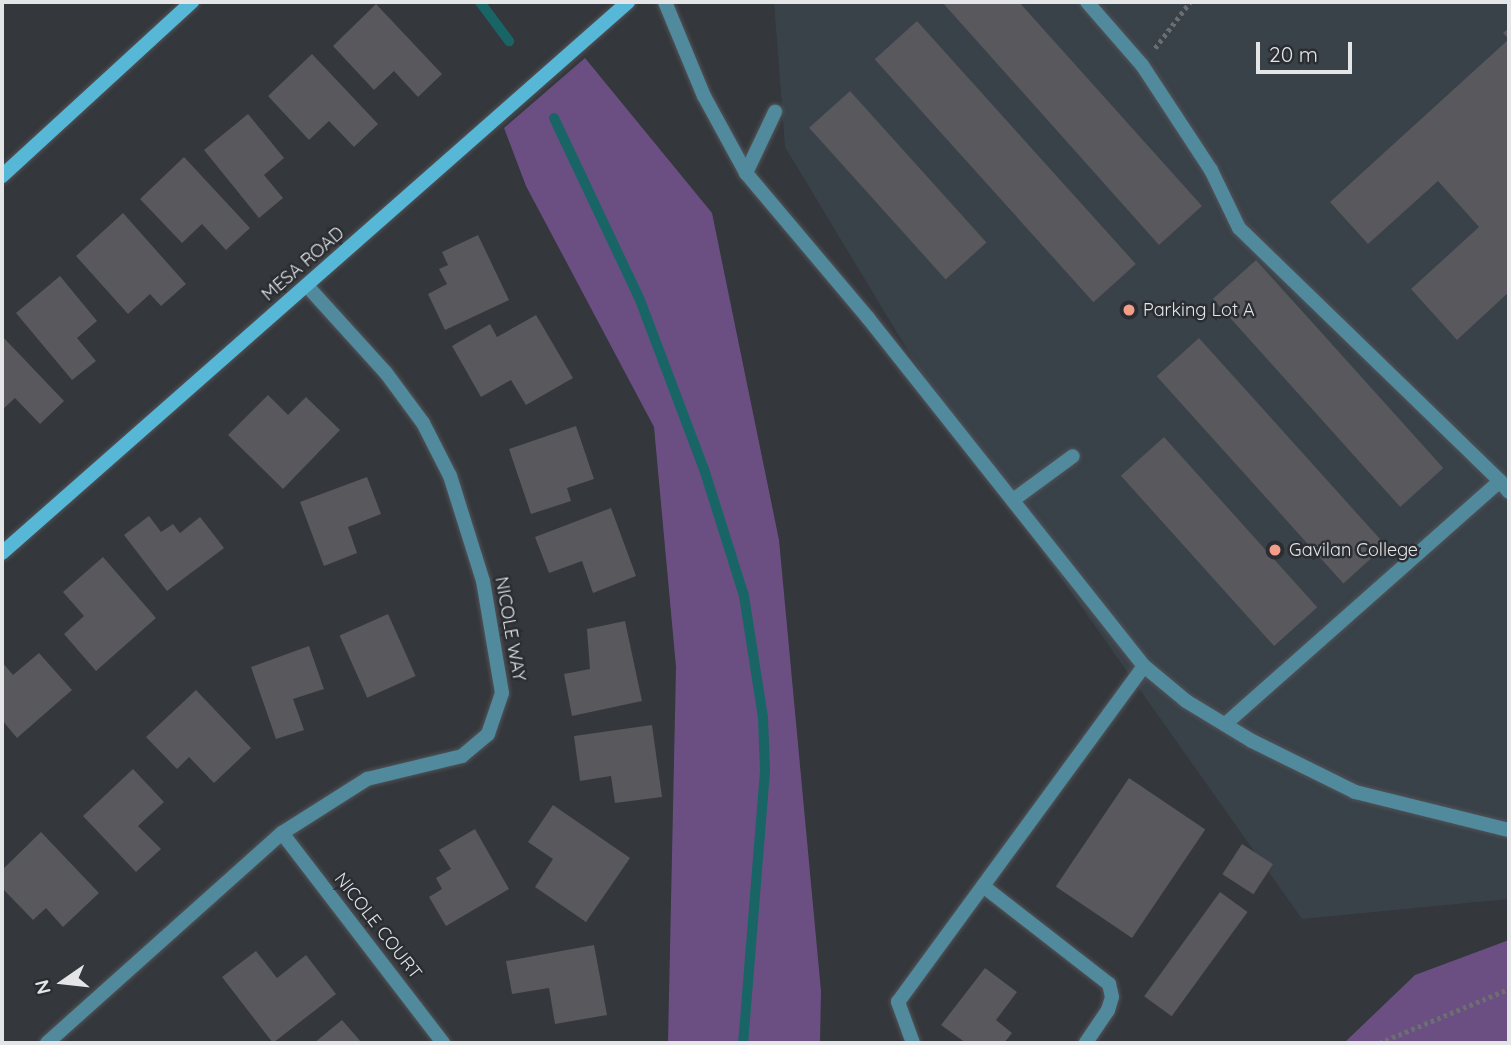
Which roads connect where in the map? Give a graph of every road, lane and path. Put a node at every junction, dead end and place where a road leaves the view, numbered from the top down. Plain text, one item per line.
1 (192, 2) edge
2 (628, 2) edge
3 (665, 2) edge
4 (1087, 2) edge
5 (1191, 2) edge
6 (1142, 65) junction
7 (775, 112) dead end
8 (746, 173) junction
9 (2, 176) edge
10 (307, 287) junction
11 (1073, 456) dead end
12 (1505, 486) edge
13 (1013, 500) junction
14 (2, 553) edge
15 (1144, 666) junction
16 (1224, 724) junction
17 (1509, 830) edge
18 (282, 833) junction
19 (983, 886) junction
20 (1509, 989) edge
21 (47, 1043) edge
22 (443, 1043) edge
23 (913, 1043) edge
24 (1086, 1043) edge
25 (1379, 1043) edge

1 - 9 street
2 - 10 street, MESA ROAD
3 - 8 street
4 - 6 street
5 - 6 path
6 - 12 street
7 - 8 street
8 - 13 street
10 - 14 street, MESA ROAD
10 - 18 street, NICOLE WAY
11 - 13 street
12 - 16 street
13 - 15 street
15 - 16 street
15 - 19 street
16 - 17 street
18 - 21 street, NICOLE WAY
18 - 22 street, NICOLE COURT
19 - 23 street
19 - 24 street
20 - 25 path

